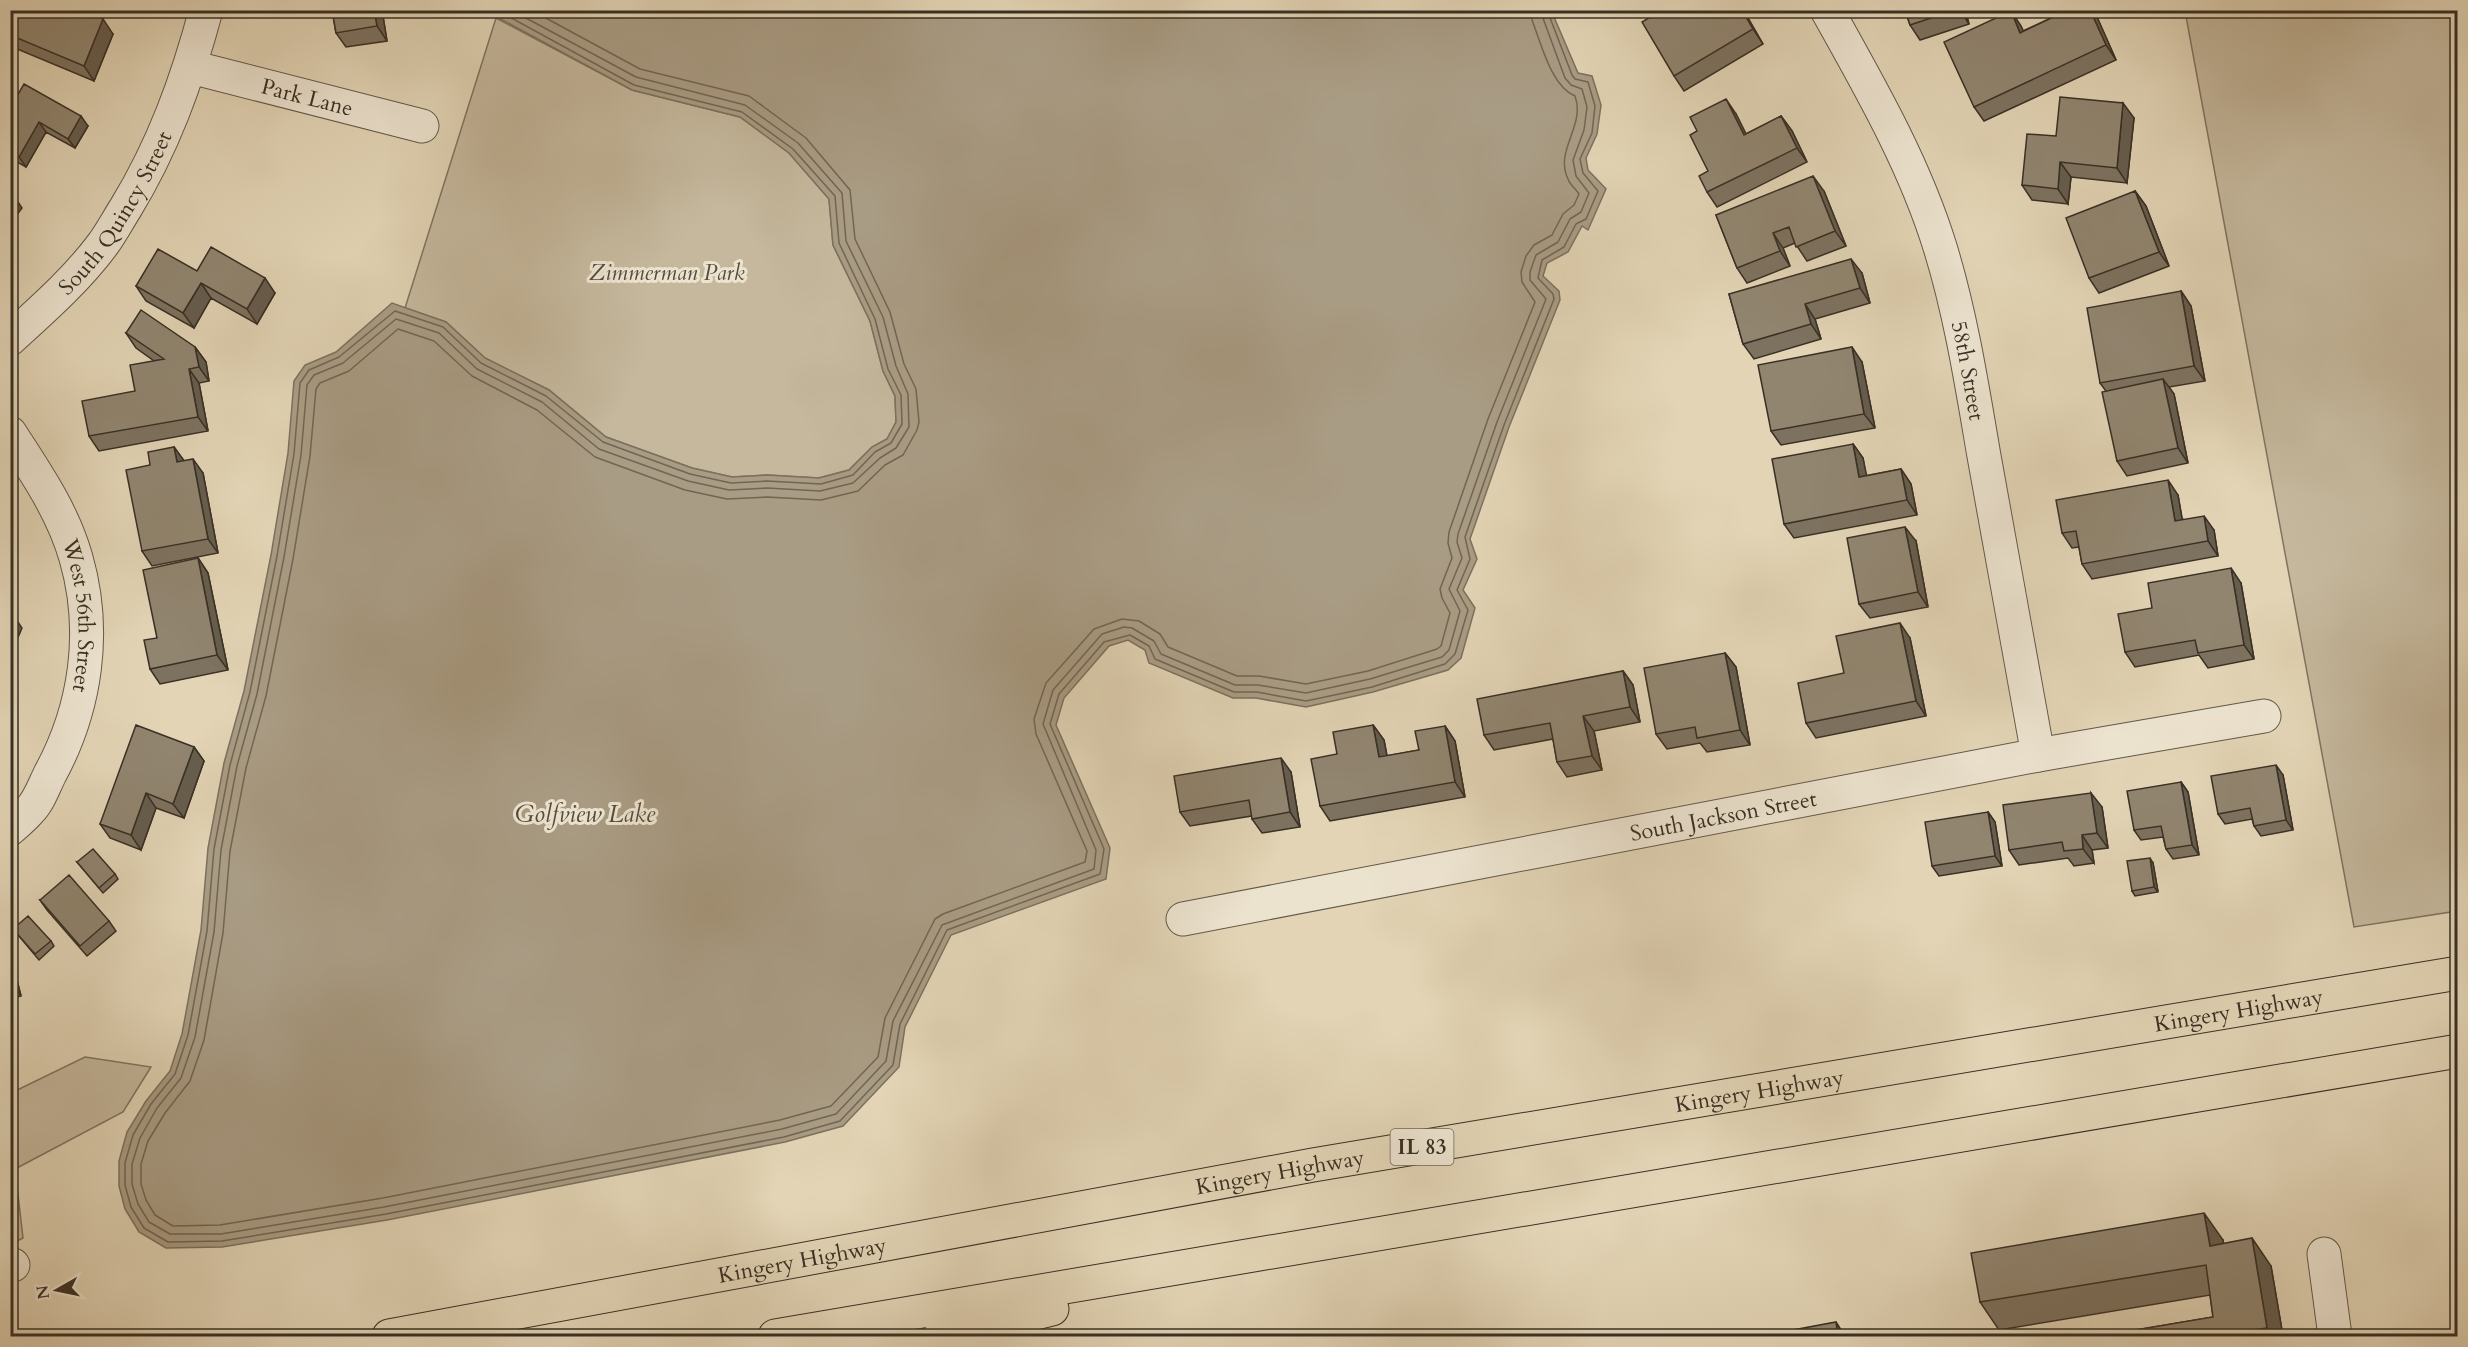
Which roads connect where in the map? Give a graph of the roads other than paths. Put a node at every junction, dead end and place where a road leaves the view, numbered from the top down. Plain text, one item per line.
1 (206, 10) edge
2 (1827, 10) edge
3 (191, 67) junction
4 (422, 126) dead end
5 (10, 339) edge
6 (10, 433) edge
7 (2264, 716) dead end
8 (2037, 755) junction
9 (10, 830) edge
10 (1183, 919) dead end
11 (2457, 973) edge
12 (2457, 1051) edge
13 (1329, 1241) junction
14 (2324, 1254) dead end
15 (389, 1336) edge
16 (775, 1336) edge
17 (940, 1336) edge
18 (2335, 1336) edge

1 - 3 street, South Quincy Street
2 - 8 street, 58th Street
3 - 4 street, Park Lane
3 - 5 street, South Quincy Street
6 - 9 street, West 56th Street
7 - 8 street, South Jackson Street
8 - 10 street, South Jackson Street
11 - 15 highway, Kingery Highway / IL 83
12 - 13 highway
13 - 16 highway
13 - 17 highway
14 - 18 street

